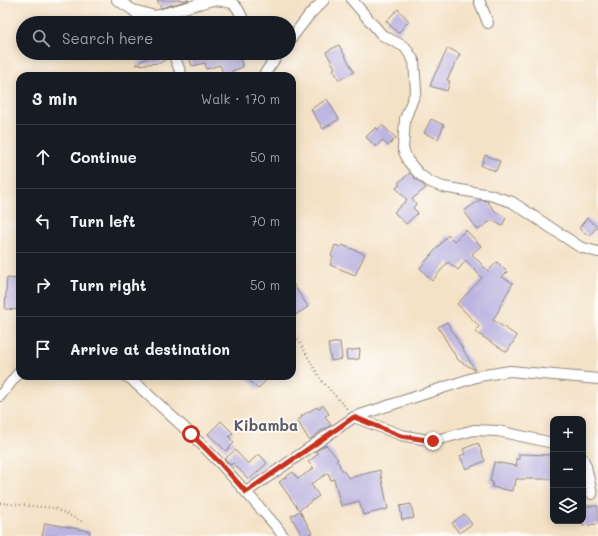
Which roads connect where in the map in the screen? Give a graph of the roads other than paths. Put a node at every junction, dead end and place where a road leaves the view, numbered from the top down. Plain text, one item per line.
1 (117, 0) edge
2 (214, 0) edge
3 (324, 0) edge
4 (352, 0) edge
5 (478, 0) edge
6 (133, 10) junction
7 (139, 16) edge
8 (242, 16) edge
9 (488, 23) dead end
10 (296, 31) edge
11 (176, 60) edge
12 (273, 60) edge
13 (180, 72) edge
14 (265, 72) edge
15 (598, 252) edge
16 (16, 376) edge
17 (598, 379) edge
18 (132, 380) edge
19 (0, 396) edge
20 (354, 417) junction
21 (550, 442) edge
22 (586, 466) edge
23 (246, 492) junction
24 (592, 494) dead end
25 (283, 536) edge

1 - 6 street
2 - 6 street
2 - 8 street
3 - 10 street
4 - 15 street
5 - 9 street
6 - 7 street
11 - 13 street
12 - 14 street
16 - 19 street
17 - 20 street
18 - 23 street
20 - 21 street
20 - 23 street
22 - 24 street
23 - 25 street

